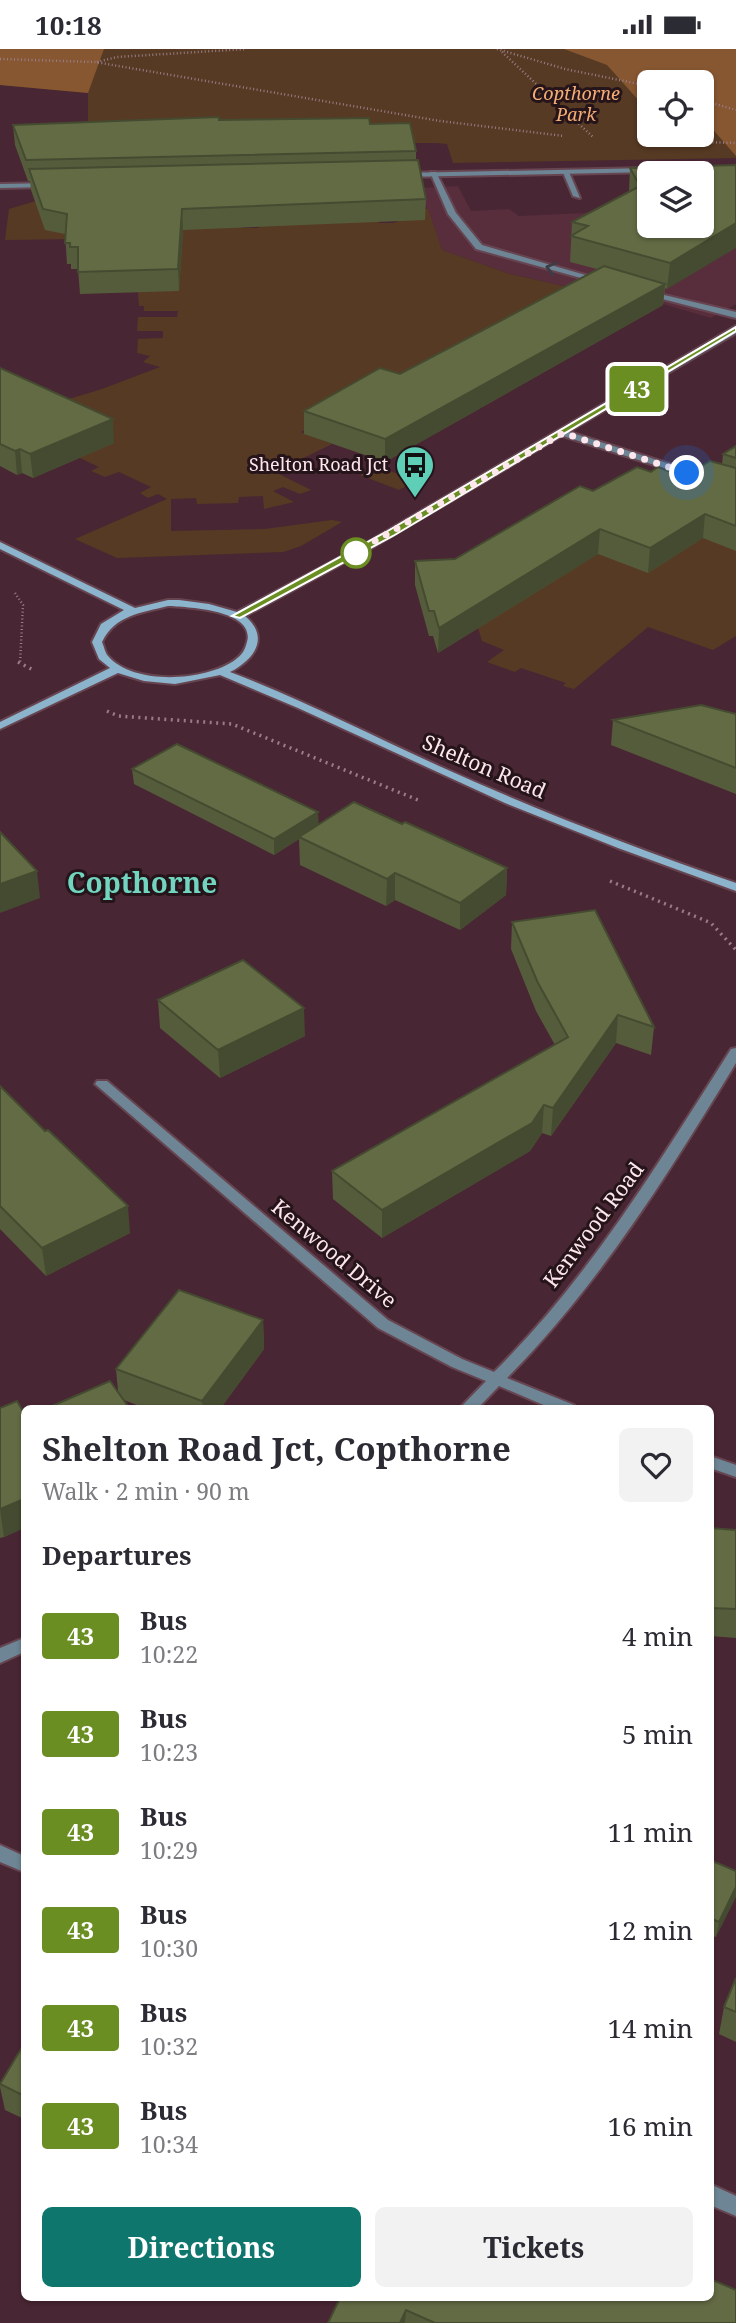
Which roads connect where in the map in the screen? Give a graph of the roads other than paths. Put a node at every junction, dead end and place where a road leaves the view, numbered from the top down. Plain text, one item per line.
1 (637, 170) edge
2 (565, 172) junction
3 (433, 174) junction
4 (397, 175) edge
5 (53, 184) edge
6 (0, 186) edge
7 (577, 196) dead end
8 (618, 285) edge
9 (631, 288) edge
10 (736, 315) edge
11 (736, 330) edge
12 (563, 433) junction
13 (736, 488) edge
14 (0, 545) edge
15 (131, 610) junction
16 (237, 616) junction
17 (115, 670) junction
18 (221, 672) junction
19 (0, 726) edge
20 (736, 887) edge
21 (736, 1052) edge
22 (102, 1084) dead end
23 (497, 1380) junction
24 (471, 1405) edge
25 (559, 1405) edge
26 (714, 1463) edge
27 (736, 1471) edge
28 (21, 1646) edge
29 (0, 1656) edge
30 (0, 1853) edge
31 (21, 1863) edge
32 (714, 2196) edge
33 (736, 2206) edge

1 - 2 street
2 - 3 street
2 - 7 street
3 - 4 street
8 -> 3 street
5 - 6 street
9 - 10 street
11 - 12 main road
12 - 13 street
12 - 16 main road
14 - 15 main road
15 - 16 main road
15 - 17 main road
16 - 18 main road
17 - 18 main road
17 - 19 main road
18 - 20 main road, Shelton Road
21 - 23 street, Kenwood Road
22 - 23 street, Kenwood Drive
23 - 24 street, Kenwood Road
23 - 25 street, Kenwood Drive
26 - 27 street
28 - 29 street
30 - 31 street
32 - 33 street

